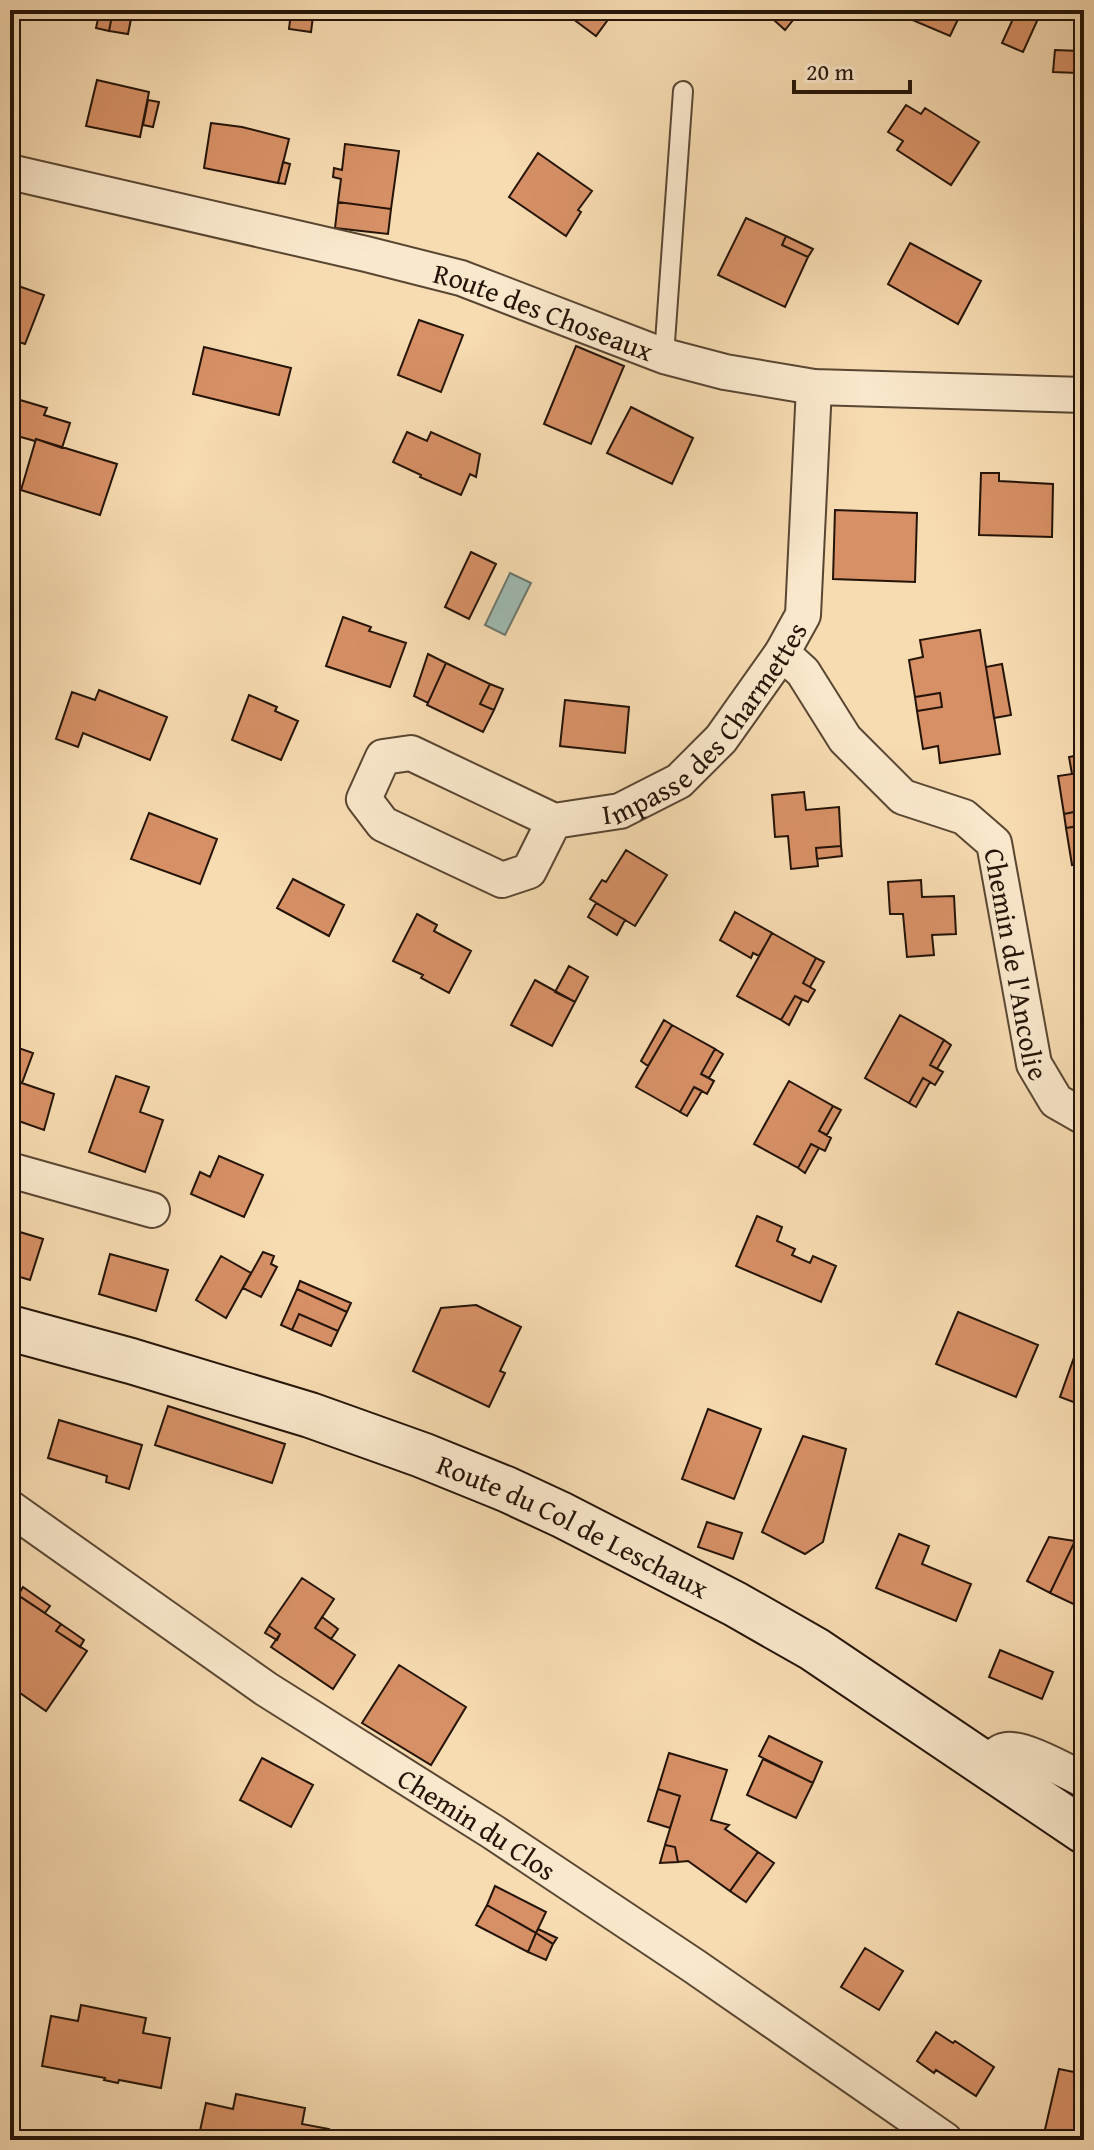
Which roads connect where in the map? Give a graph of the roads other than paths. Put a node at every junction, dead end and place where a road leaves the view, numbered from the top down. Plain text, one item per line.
1 (683, 91) dead end
2 (10, 172) edge
3 (664, 356) junction
4 (814, 387) junction
5 (1084, 395) edge
6 (782, 653) junction
7 (554, 821) junction
8 (1084, 1117) edge
9 (10, 1170) edge
10 (152, 1210) dead end
11 (10, 1328) edge
12 (10, 1508) edge
13 (986, 1765) junction
14 (1084, 1780) edge
15 (1084, 1831) edge
16 (945, 2140) edge

1 - 3 lane
2 - 3 street, Route des Choseaux
3 - 4 street, Route des Choseaux
4 - 5 street, Route des Choseaux
4 - 6 street, Impasse des Charmettes
6 - 7 street, Impasse des Charmettes
6 - 8 street, Chemin de l'Ancolie
7 - 7 street, Impasse des Charmettes
9 - 10 street
11 - 13 main road, Route du Col de Leschaux
12 - 16 street, Chemin du Clos
13 - 14 street
13 - 15 main road, Route du Col de Leschaux

